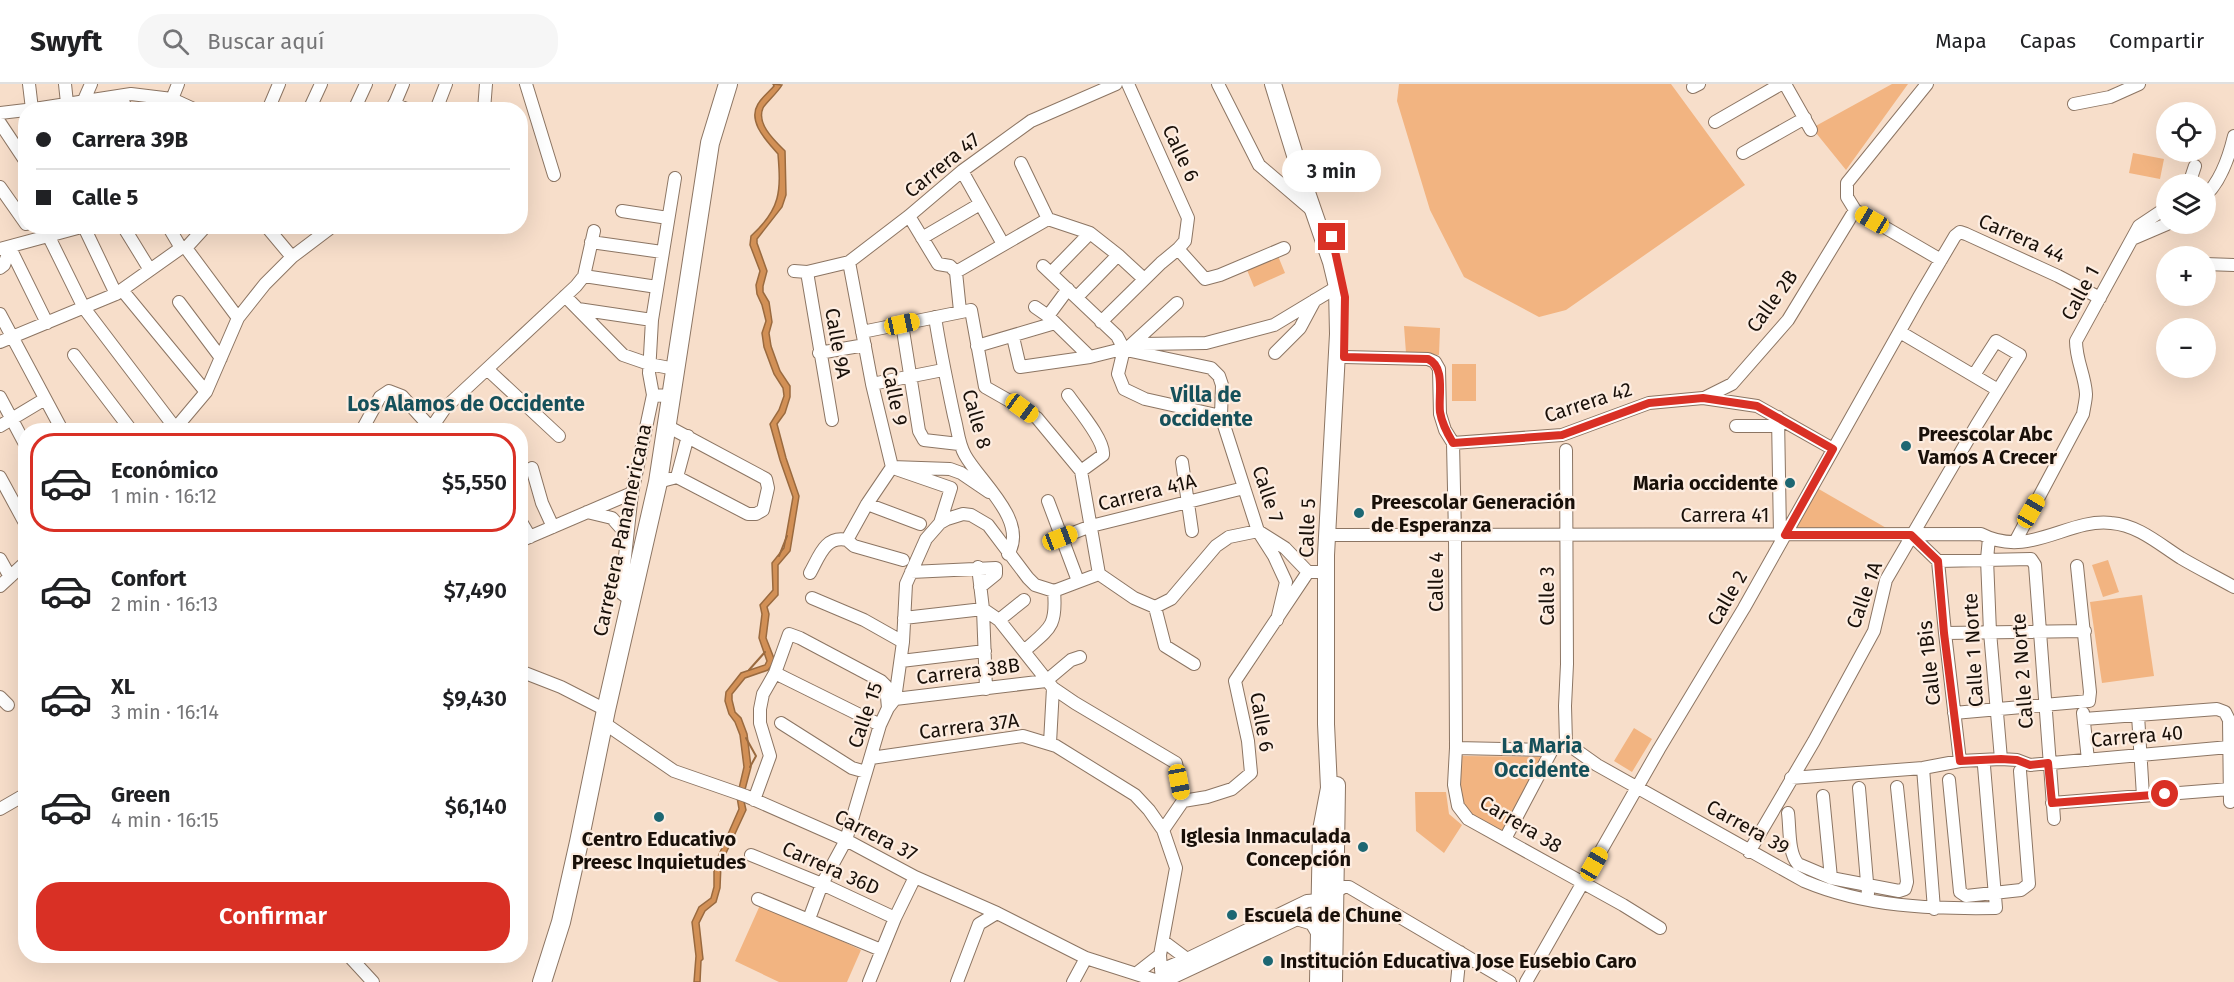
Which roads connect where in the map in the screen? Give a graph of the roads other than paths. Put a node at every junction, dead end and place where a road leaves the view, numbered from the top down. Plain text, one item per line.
1 (29, 84) edge
2 (65, 84) edge
3 (91, 84) edge
4 (178, 84) edge
5 (279, 84) edge
6 (321, 84) edge
7 (366, 84) edge
8 (403, 84) edge
9 (446, 84) edge
10 (486, 84) edge
11 (526, 84) edge
12 (728, 84) edge
13 (1116, 84) edge
14 (1128, 84) edge
15 (1218, 84) edge
16 (1273, 84) edge
17 (1282, 84) edge
18 (1927, 84) edge
19 (2139, 84) edge
20 (1787, 85) edge
21 (128, 91) edge
22 (172, 99) junction
23 (32, 102) edge
24 (77, 102) edge
25 (79, 102) edge
26 (86, 102) edge
27 (179, 102) edge
28 (271, 102) edge
29 (313, 102) edge
30 (358, 102) edge
31 (395, 102) edge
32 (439, 102) edge
33 (485, 102) edge
34 (2074, 104) dead end
35 (18, 111) edge
36 (0, 113) edge
37 (1715, 122) dead end
38 (0, 123) edge
39 (2234, 136) edge
40 (18, 150) edge
41 (1743, 153) dead end
42 (1021, 163) dead end
43 (2195, 166) dead end
44 (962, 171) junction
45 (2192, 174) edge
46 (554, 175) dead end
47 (675, 178) dead end
48 (2216, 181) edge
49 (0, 187) edge
50 (980, 204) junction
51 (1855, 210) junction
52 (622, 211) dead end
53 (1314, 212) junction
54 (18, 213) edge
55 (2156, 215) edge
56 (909, 216) junction
57 (668, 218) junction
58 (1048, 219) junction
59 (2156, 229) edge
60 (1960, 232) joint
61 (1090, 233) junction
62 (32, 234) edge
63 (58, 234) edge
64 (88, 234) edge
65 (128, 234) edge
66 (173, 234) edge
67 (198, 234) edge
68 (273, 234) edge
69 (322, 234) edge
70 (50, 237) junction
71 (922, 238) junction
72 (36, 240) junction
73 (2131, 240) junction
74 (1002, 244) junction
75 (1182, 245) junction
76 (5, 248) edge
77 (183, 248) junction
78 (1284, 248) dead end
79 (662, 252) junction
80 (1118, 255) junction
81 (292, 257) junction
82 (1941, 260) junction
83 (849, 262) junction
84 (2216, 264) edge
85 (2234, 265) edge
86 (0, 268) edge
87 (150, 270) junction
88 (794, 271) dead end
89 (807, 272) junction
90 (956, 272) junction
91 (584, 276) junction
92 (1144, 279) junction
93 (657, 287) junction
94 (1336, 287) junction
95 (119, 292) junction
96 (1072, 293) junction
97 (565, 296) junction
98 (2100, 298) junction
99 (1316, 299) junction
100 (179, 302) dead end
101 (1177, 303) dead end
102 (1035, 307) dead end
103 (84, 308) junction
104 (578, 309) junction
105 (965, 311) junction
106 (0, 314) edge
107 (935, 317) junction
108 (238, 318) junction
109 (652, 320) junction
110 (1051, 320) junction
111 (1101, 322) junction
112 (47, 323) junction
113 (902, 324) junction
114 (1900, 332) junction
115 (1013, 337) junction
116 (13, 338) junction
117 (864, 338) junction
118 (0, 342) edge
119 (977, 346) junction
120 (1126, 349) junction
121 (819, 353) junction
122 (1275, 353) dead end
123 (74, 355) dead end
124 (1090, 357) junction
125 (1344, 357) junction
126 (221, 358) junction
127 (649, 364) junction
128 (487, 369) junction
129 (675, 369) junction
130 (943, 370) junction
131 (1974, 375) junction
132 (910, 377) junction
133 (872, 384) junction
134 (1732, 384) junction
135 (1998, 390) junction
136 (206, 392) junction
137 (662, 395) junction
138 (1068, 395) dead end
139 (0, 397) edge
140 (1703, 398) junction
141 (45, 399) junction
142 (1736, 402) junction
143 (54, 416) junction
144 (1221, 416) junction
145 (12, 419) junction
146 (832, 420) dead end
147 (1778, 422) junction
148 (58, 423) edge
149 (63, 423) edge
150 (126, 423) edge
151 (170, 423) edge
152 (181, 423) edge
153 (366, 423) edge
154 (426, 423) edge
155 (435, 423) edge
156 (0, 426) edge
157 (667, 426) junction
158 (1736, 426) dead end
159 (18, 431) edge
160 (559, 436) dead end
161 (688, 436) junction
162 (1453, 443) junction
163 (959, 444) junction
164 (1833, 449) junction
165 (1566, 450) dead end
166 (1182, 462) dead end
167 (892, 467) junction
168 (532, 468) dead end
169 (1081, 471) junction
170 (0, 477) edge
171 (677, 477) junction
172 (657, 482) junction
173 (1244, 488) junction
174 (632, 493) junction
175 (996, 497) junction
176 (1048, 501) dead end
177 (1188, 501) junction
178 (867, 504) junction
179 (18, 510) edge
180 (587, 513) junction
181 (940, 523) junction
182 (920, 525) dead end
183 (1091, 526) junction
184 (553, 527) junction
185 (1192, 531) dead end
186 (1258, 531) junction
187 (626, 534) junction
188 (1335, 535) junction
189 (1455, 535) junction
190 (1567, 535) junction
191 (1783, 535) junction
192 (1911, 535) junction
193 (528, 538) edge
194 (1060, 538) junction
195 (1989, 538) junction
196 (848, 540) junction
197 (2015, 542) junction
198 (1008, 554) junction
199 (0, 559) edge
200 (1987, 559) junction
201 (903, 560) dead end
202 (1938, 561) junction
203 (2077, 566) dead end
204 (978, 567) junction
205 (18, 570) edge
206 (911, 572) junction
207 (1308, 572) junction
208 (1326, 572) junction
209 (810, 573) dead end
210 (1099, 574) junction
211 (1078, 581) junction
212 (5, 582) edge
213 (1286, 582) joint
214 (2234, 586) edge
215 (980, 587) junction
216 (1054, 591) junction
217 (812, 598) dead end
218 (1024, 600) dead end
219 (632, 601) junction
220 (1155, 607) junction
221 (983, 609) junction
222 (904, 618) junction
223 (999, 620) junction
224 (1277, 620) junction
225 (2038, 631) junction
226 (2085, 631) junction
227 (1990, 632) junction
228 (1944, 633) junction
229 (903, 642) junction
230 (985, 651) junction
231 (1024, 651) junction
232 (1080, 657) dead end
233 (901, 660) junction
234 (1194, 664) dead end
235 (775, 673) junction
236 (528, 674) edge
237 (1049, 684) junction
238 (986, 689) junction
239 (2085, 702) junction
240 (1075, 703) junction
241 (891, 704) junction
242 (2044, 706) junction
243 (1996, 711) junction
244 (1954, 712) junction
245 (1053, 714) junction
246 (2138, 715) junction
247 (605, 716) junction
248 (2084, 719) junction
249 (781, 723) dead end
250 (880, 725) junction
251 (1050, 743) junction
252 (1566, 743) joint
253 (2229, 747) junction
254 (1456, 748) junction
255 (2140, 756) junction
256 (871, 758) junction
257 (2001, 759) junction
258 (2088, 760) junction
259 (1960, 761) junction
260 (2048, 763) junction
261 (1984, 766) dead end
262 (1923, 768) junction
263 (2020, 771) dead end
264 (866, 772) junction
265 (1791, 778) junction
266 (1950, 780) dead end
267 (1638, 787) junction
268 (1897, 787) dead end
269 (1859, 788) dead end
270 (2230, 789) junction
271 (745, 796) junction
272 (1822, 796) dead end
273 (2143, 796) junction
274 (18, 799) edge
275 (1183, 801) junction
276 (2230, 802) dead end
277 (2052, 803) junction
278 (1458, 806) joint
279 (0, 809) edge
280 (1788, 813) dead end
281 (2054, 819) dead end
282 (1163, 830) junction
283 (1505, 839) junction
284 (846, 840) junction
285 (1749, 852) junction
286 (751, 855) dead end
287 (915, 877) junction
288 (1831, 878) junction
289 (1583, 883) junction
290 (822, 884) junction
291 (1868, 887) junction
292 (1336, 891) junction
293 (1994, 893) junction
294 (758, 899) dead end
295 (1320, 900) junction
296 (1868, 902) junction
297 (1930, 908) junction
298 (997, 913) junction
299 (895, 918) junction
300 (1300, 918) junction
301 (809, 919) junction
302 (1660, 928) dead end
303 (1320, 934) junction
304 (1163, 941) junction
305 (881, 950) junction
306 (1460, 951) junction
307 (1160, 955) junction
308 (1086, 958) junction
309 (1187, 960) junction
310 (1326, 960) junction
311 (356, 963) edge
312 (1137, 973) junction
313 (1182, 977) edge
314 (1162, 979) edge
315 (372, 982) edge
316 (542, 982) edge
317 (868, 982) edge
318 (957, 982) edge
319 (1073, 982) edge
320 (1147, 982) edge
321 (1318, 982) edge
322 (1334, 982) edge
323 (1457, 982) edge
324 (1510, 982) edge
325 (1526, 982) edge

1 - 23 street
2 - 24 street
3 - 25 street
4 - 22 street
5 - 28 street
6 - 29 street
7 - 30 street
8 - 31 street
9 - 32 street
10 - 33 street
11 - 46 street
12 - 129 highway, Carretera Panamericana
13 - 44 street, Carrera 47
14 - 75 street, Calle 6
15 - 53 street
16 - 53 main road, Calle 5
17 - 125 main road, Calle 5
18 - 51 street
19 - 34 street
20 - 37 street
20 - 41 street
21 - 22 street
21 - 26 street
22 - 27 street
35 - 36 street
38 - 40 street
39 - 48 street
42 - 58 street
43 - 45 street
44 - 50 street
44 - 56 street, Carrera 47
47 - 57 street
49 - 54 street
50 - 71 street
50 - 74 street
51 - 82 street
51 - 134 street, Calle 2B
52 - 57 street
53 - 94 main road, Calle 5
55 - 73 street, Calle 1
56 - 71 street
56 - 83 street, Carrera 47
57 - 79 street
58 - 61 street
58 - 74 street
59 - 73 street
60 - 82 street, Calle 2
60 - 98 street, Carrera 44
61 - 80 street
61 - 96 street
62 - 72 street
63 - 70 street
64 - 95 street
65 - 87 street
66 - 77 street
67 - 77 street
68 - 81 street
69 - 81 street
70 - 72 street
70 - 103 street
71 - 90 street
72 - 76 street
73 - 98 street, Calle 1
74 - 90 street
75 - 78 street
75 - 92 street
76 - 86 street
76 - 112 street
77 - 87 street
77 - 108 street
79 - 91 street
79 - 93 street
80 - 92 street
80 - 96 street
81 - 108 street
82 - 114 street, Calle 2
83 - 89 street, Carrera 47
83 - 117 street, Calle 9
84 - 85 street
87 - 95 street
88 - 89 street, Carrera 47
89 - 121 street, Calle 9A
90 - 105 street
91 - 93 street
91 - 97 street
92 - 111 street
93 - 109 street
94 - 99 street
94 - 208 main road, Calle 5
95 - 103 street
95 - 136 street
96 - 110 street
96 - 111 street
97 - 104 street
97 - 128 street
98 - 197 street, Calle 1
99 - 120 street
99 - 122 street
100 - 126 street
101 - 120 street
102 - 110 street
103 - 112 street
103 - 151 street
104 - 109 street
104 - 127 street
105 - 107 street
105 - 119 street
106 - 116 street
107 - 113 street
107 - 130 street, Calle 8
108 - 126 street
109 - 127 street
110 - 115 street
110 - 124 street
111 - 120 street
112 - 116 street
113 - 117 street
113 - 132 street
114 - 131 street
114 - 164 street, Calle 2
115 - 119 street
115 - 124 street
116 - 118 street
116 - 141 street
117 - 121 street
117 - 133 street, Calle 9
119 - 169 street
120 - 124 street
120 - 144 street, Calle 7
120 - 144 street
121 - 146 street, Calle 9A
123 - 150 street
125 - 162 street, Calle 4
125 - 188 main road, Calle 5
126 - 136 street
127 - 129 street
127 - 137 street
128 - 155 street
128 - 160 street
129 - 137 highway, Carretera Panamericana
130 - 132 street
130 - 163 street, Calle 8
131 - 135 street
131 - 135 street, Calle 1A
132 - 133 street
132 - 163 street
133 - 167 street, Calle 9
134 - 140 street, Calle 2B
134 - 142 street
135 - 192 street, Calle 1A
136 - 152 street
137 - 157 highway, Carretera Panamericana
137 - 174 street
138 - 169 street
139 - 145 street
140 - 142 street, Carrera 42
140 - 162 street, Carrera 42
141 - 143 street
141 - 145 street
142 - 147 street, Carrera 42
143 - 148 street
143 - 149 street
144 - 173 street, Calle 7
145 - 156 street
145 - 159 street
147 - 158 street
147 - 164 street, Carrera 42
147 - 191 street
153 - 154 street
157 - 161 street
157 - 172 highway, Carretera Panamericana
161 - 171 street
161 - 171 street
162 - 189 street, Calle 4
163 - 175 street, Calle 8
164 - 191 street, Calle 2
165 - 190 street, Calle 3
166 - 177 street
167 - 175 street
167 - 178 street
167 - 181 street, Calle 15
168 - 184 street
169 - 183 street
170 - 179 street
171 - 172 street
172 - 219 highway, Carretera Panamericana
173 - 177 street, Carrera 41A
173 - 186 street, Calle 7
174 - 180 street
174 - 187 street
175 - 198 street, Calle 8
176 - 194 street
177 - 183 street, Carrera 41A
177 - 185 street
178 - 182 street
178 - 196 street
180 - 184 street
180 - 187 street
181 - 198 street, Calle 15
181 - 206 street, Calle 15
183 - 194 street, Carrera 41A
183 - 210 street
184 - 193 street
186 - 207 street
186 - 213 street, Calle 7
186 - 220 street
187 - 219 street
188 - 189 street, Carrera 41
188 - 292 main road, Calle 5
189 - 190 street, Carrera 41
189 - 254 street, Calle 4
190 - 191 street, Carrera 41
190 - 252 street, Calle 3
191 - 192 street, Carrera 41
191 - 267 street, Calle 2
192 - 195 street, Carrera 41
192 - 202 street
192 - 265 street, Calle 1A
194 - 211 street
195 - 197 street, Carrera 41
195 - 200 street, Calle 1 Norte
196 - 201 street
196 - 209 street
197 - 214 street, Carrera 41
198 - 216 street
199 - 212 street
200 - 202 street
200 - 225 street, Calle 2 Norte
200 - 227 street, Calle 1 Norte
202 - 228 street, Calle 1Bis
203 - 226 street
204 - 206 street
204 - 215 street
204 - 215 street
205 - 212 street
206 - 222 street, Calle 15
207 - 208 street
207 - 224 street, Calle 6
208 - 295 main road, Calle 5
210 - 211 street
210 - 220 street
211 - 216 street
213 - 224 street, Calle 6
215 - 221 street
216 - 231 street
217 - 229 street
218 - 223 street
219 - 247 highway, Carretera Panamericana
220 - 234 street
221 - 222 street
221 - 223 street
221 - 230 street
222 - 229 street, Calle 15
223 - 231 street
224 - 275 street, Calle 6
225 - 226 street
225 - 227 street
225 - 242 street, Calle 2 Norte
226 - 239 street
227 - 228 street
227 - 243 street, Calle 1 Norte
228 - 244 street, Calle 1Bis
229 - 233 street, Calle 15
230 - 233 street
230 - 238 street
231 - 237 street
232 - 237 street
233 - 241 street, Calle 15
235 - 241 street
235 - 250 street
235 - 271 street
236 - 247 street, Carrera 37
237 - 238 street, Carrera 38B
237 - 240 street
237 - 245 street
238 - 241 street, Carrera 38B
239 - 242 street
239 - 248 street
240 - 245 street
240 - 275 street
241 - 250 street, Calle 15
242 - 243 street
242 - 260 street, Calle 2 Norte
243 - 244 street
243 - 257 street, Calle 1 Norte
244 - 259 street, Calle 1Bis
245 - 251 street
246 - 248 street
246 - 253 street
246 - 255 street
247 - 271 street, Carrera 37
247 - 316 highway, Carretera Panamericana
248 - 258 street
249 - 264 street
250 - 256 street, Calle 15
251 - 256 street, Carrera 37A
251 - 282 street, Carrera 37A
252 - 267 street, Carrera 39
253 - 255 street, Carrera 40
253 - 270 street
254 - 278 street, Calle 4
254 - 283 street
255 - 258 street, Carrera 40
255 - 273 street
256 - 264 street, Calle 15
257 - 259 street
257 - 260 street, Carrera 40
258 - 260 street, Carrera 40
259 - 262 street
260 - 277 street, Calle 2 Norte
261 - 293 street
262 - 265 street
262 - 297 street
263 - 293 street
264 - 284 street, Calle 15
265 - 285 street, Calle 1A
266 - 293 street
267 - 285 street, Carrera 39
267 - 289 street, Calle 2
268 - 291 street
269 - 291 street
270 - 273 street
270 - 276 street
271 - 284 street, Carrera 37
272 - 288 street
273 - 277 street
274 - 279 street
275 - 282 street
277 - 281 street, Calle 2 Norte
278 - 283 street, Carrera 38
280 - 288 street
282 - 304 street, Carrera 37A
283 - 289 street, Carrera 38
284 - 287 street, Carrera 37
284 - 290 street, Calle 15
285 - 296 street, Carrera 39
286 - 290 street, Carrera 36D
287 - 298 street, Carrera 37
287 - 299 street
288 - 291 street
289 - 302 street, Carrera 38
289 - 325 street, Calle 2
290 - 299 street, Carrera 36D
290 - 301 street, Calle 15
291 - 296 street
292 - 295 street
292 - 306 street
292 - 310 main road, Calle 5
293 - 297 street, Carrera 39
294 - 301 street
295 - 300 street
295 - 303 main road, Calle 5
295 - 309 street
296 - 297 street, Carrera 39
298 - 308 street, Carrera 37
298 - 318 street
299 - 305 street
300 - 303 main road
300 - 313 street
301 - 305 street
303 - 310 main road, Calle 5
304 - 307 street, Carrera 37A
304 - 309 street
305 - 317 street
306 - 323 street
306 - 324 street
307 - 312 street
307 - 314 street, Carrera 37A
308 - 312 street, Carrera 37
308 - 319 street
309 - 314 street
310 - 321 main road, Calle 5
310 - 322 main road, Calle 5
311 - 315 street
312 - 314 street, Carrera 37
312 - 320 street, Carrera 37
313 - 314 street

